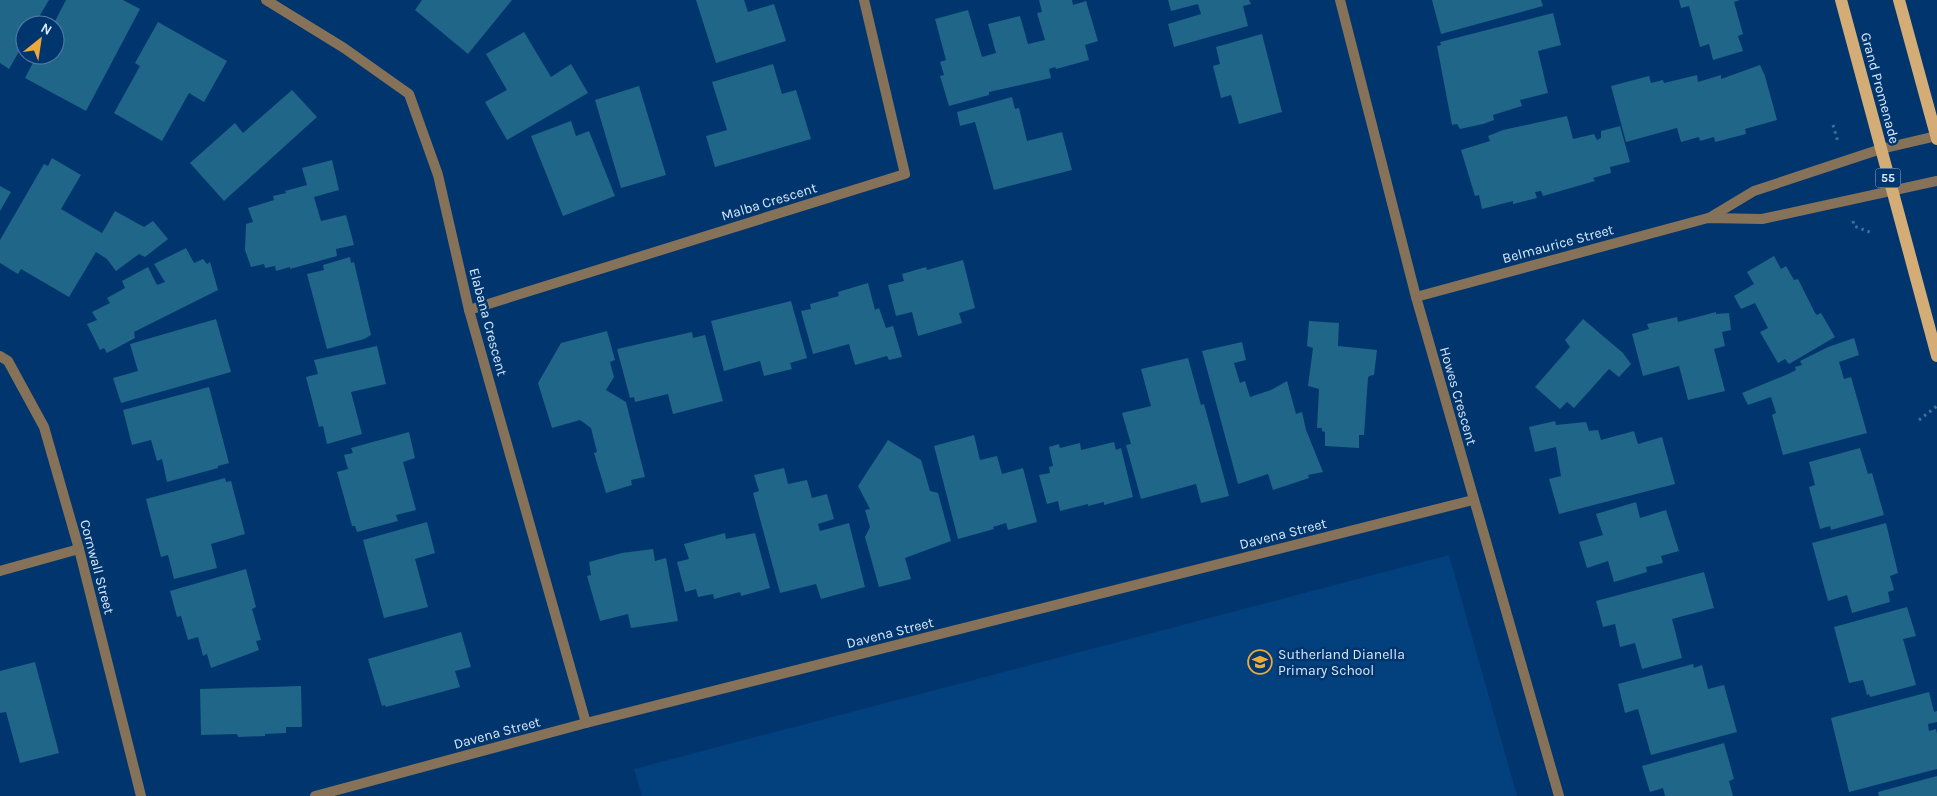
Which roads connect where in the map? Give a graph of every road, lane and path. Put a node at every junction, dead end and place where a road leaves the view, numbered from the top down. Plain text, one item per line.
1 (266, 0) edge
2 (864, 0) edge
3 (1340, 0) edge
4 (1841, 0) edge
5 (1900, 0) edge
6 (1937, 137) edge
7 (1880, 149) junction
8 (1937, 181) edge
9 (1892, 191) junction
10 (1708, 218) junction
11 (1416, 297) junction
12 (469, 310) junction
13 (0, 356) edge
14 (1937, 356) edge
15 (1937, 406) edge
16 (1919, 420) dead end
17 (1473, 500) junction
18 (79, 549) junction
19 (0, 571) edge
20 (586, 723) junction
21 (141, 796) edge
22 (315, 796) edge
23 (1559, 796) edge

1 - 12 street, Elabana Crescent
2 - 12 street, Malba Crescent
3 - 11 street, Howes Crescent
4 - 7 main road, Grand Promenade / 55
5 - 6 main road
6 - 7 street, Belmaurice Street
7 - 9 main road, Grand Promenade / 55
7 - 10 street, Belmaurice Street
8 - 9 street, Belmaurice Street
9 - 10 street, Belmaurice Street
9 - 14 main road, Grand Promenade / 55
10 - 11 street, Belmaurice Street
11 - 17 street, Howes Crescent
12 - 20 street, Elabana Crescent
13 - 18 street, Cornwall Street
15 - 16 path
17 - 20 street, Davena Street
17 - 23 street, Howes Crescent
18 - 19 street
18 - 21 street, Cornwall Street
20 - 22 street, Davena Street

